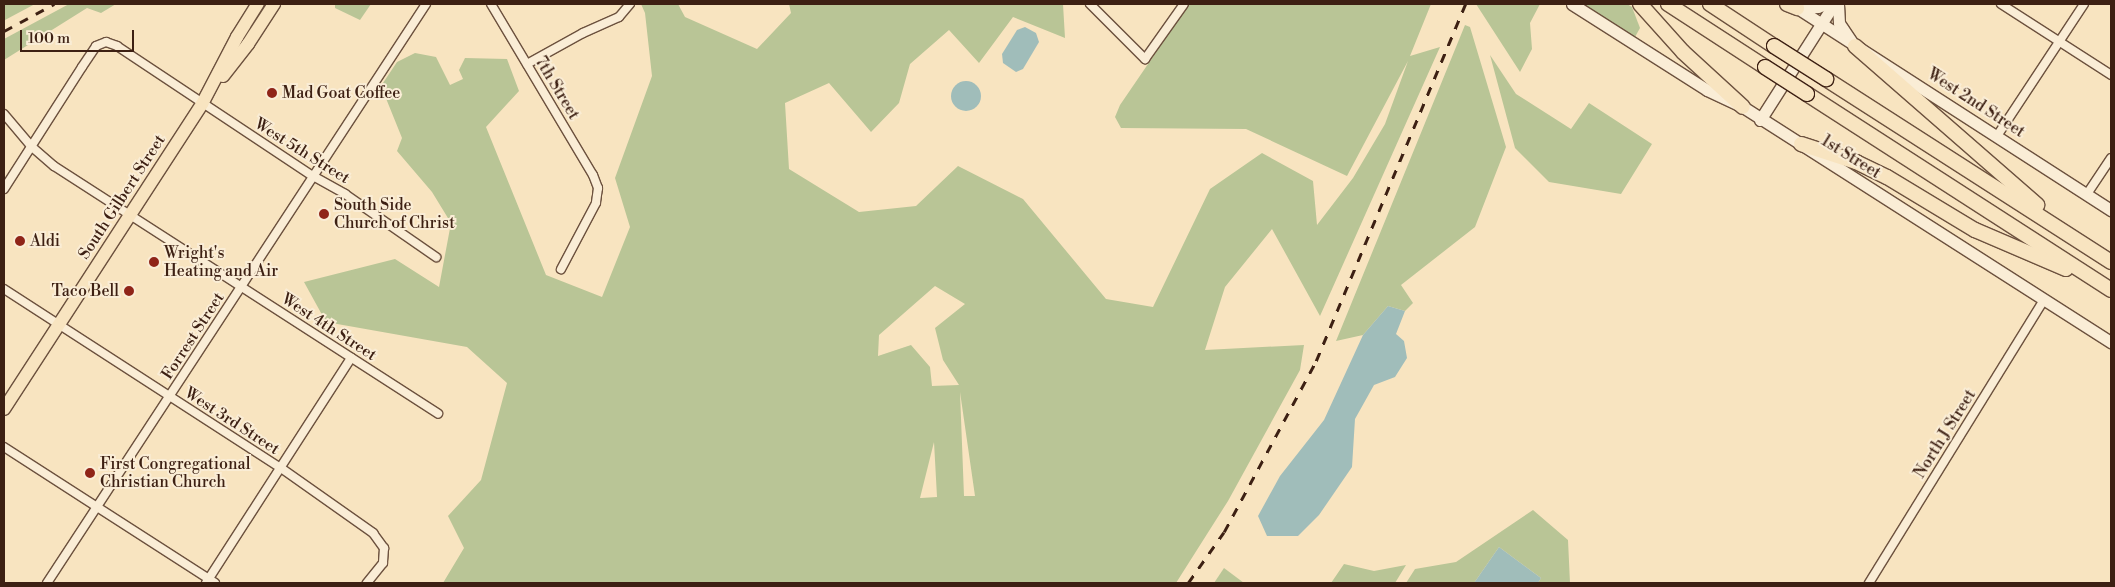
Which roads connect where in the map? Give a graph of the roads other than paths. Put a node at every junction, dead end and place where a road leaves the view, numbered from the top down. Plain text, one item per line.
1 (258, 4) edge
2 (274, 4) edge
3 (426, 4) edge
4 (491, 4) edge
5 (630, 4) edge
6 (1090, 4) edge
7 (1184, 4) edge
8 (1572, 4) edge
9 (1640, 4) edge
10 (1668, 4) edge
11 (1710, 4) edge
12 (1825, 4) edge
13 (1836, 4) edge
14 (2000, 4) edge
15 (2084, 4) edge
16 (1792, 5) edge
17 (1822, 24) junction
18 (2060, 42) junction
19 (1855, 46) junction
20 (527, 64) junction
21 (2111, 75) edge
22 (202, 104) junction
23 (1743, 107) junction
24 (4, 114) edge
25 (1760, 120) junction
26 (1997, 136) junction
27 (1801, 144) junction
28 (32, 147) junction
29 (2111, 158) edge
30 (313, 176) junction
31 (4, 189) edge
32 (2087, 194) junction
33 (2111, 210) edge
34 (130, 215) junction
35 (2092, 249) junction
36 (436, 257) dead end
37 (2111, 262) edge
38 (561, 268) dead end
39 (241, 287) junction
40 (2107, 287) edge
41 (4, 290) edge
42 (2044, 300) junction
43 (58, 325) junction
44 (2111, 342) edge
45 (351, 358) junction
46 (169, 397) junction
47 (4, 409) edge
48 (438, 413) dead end
49 (4, 447) edge
50 (280, 468) junction
51 (97, 507) junction
52 (209, 582) edge
53 (48, 583) edge
54 (367, 583) edge
55 (1869, 583) edge

1 - 22 main road, South Gilbert Street
2 - 22 main road, South Gilbert Street
3 - 30 street, Forrest Street
4 - 20 street, 7th Street
5 - 20 street
6 - 7 street
8 - 23 street, 1st Street
9 - 23 highway
10 - 40 highway, bridge
11 - 35 highway, bridge
12 - 16 street
13 - 17 street
13 - 19 street
14 - 18 street
15 - 18 street
16 - 17 street, West 2nd Street
17 - 19 street, West 2nd Street
17 - 25 street
18 - 21 street
18 - 26 street
19 - 26 street, West 2nd Street
19 - 35 highway
20 - 38 street, 7th Street
22 - 28 street, West 5th Street
22 - 30 street, West 5th Street
22 - 34 main road, South Gilbert Street
23 - 25 street, 1st Street
24 - 28 street, West 4th Street
25 - 27 street, 1st Street
26 - 32 street, West 2nd Street
27 - 40 highway
27 - 42 street, 1st Street
28 - 31 street
28 - 34 street, West 4th Street
29 - 32 street
30 - 36 street, West 5th Street
30 - 39 street, Forrest Street
32 - 33 street, West 2nd Street
34 - 39 street, West 4th Street
34 - 43 main road, South Gilbert Street
35 - 37 highway
39 - 45 street, West 4th Street
39 - 46 street, Forrest Street
41 - 43 street, West 3rd Street
42 - 44 street, 1st Street
42 - 55 street, North J Street
43 - 46 street, West 3rd Street
43 - 47 main road, South Gilbert Street
45 - 48 street, West 4th Street
45 - 50 street
46 - 50 street, West 3rd Street
46 - 51 street, Forrest Street
49 - 51 street
50 - 52 street
50 - 54 street, West 3rd Street
51 - 52 street
51 - 53 street, Forrest Street

